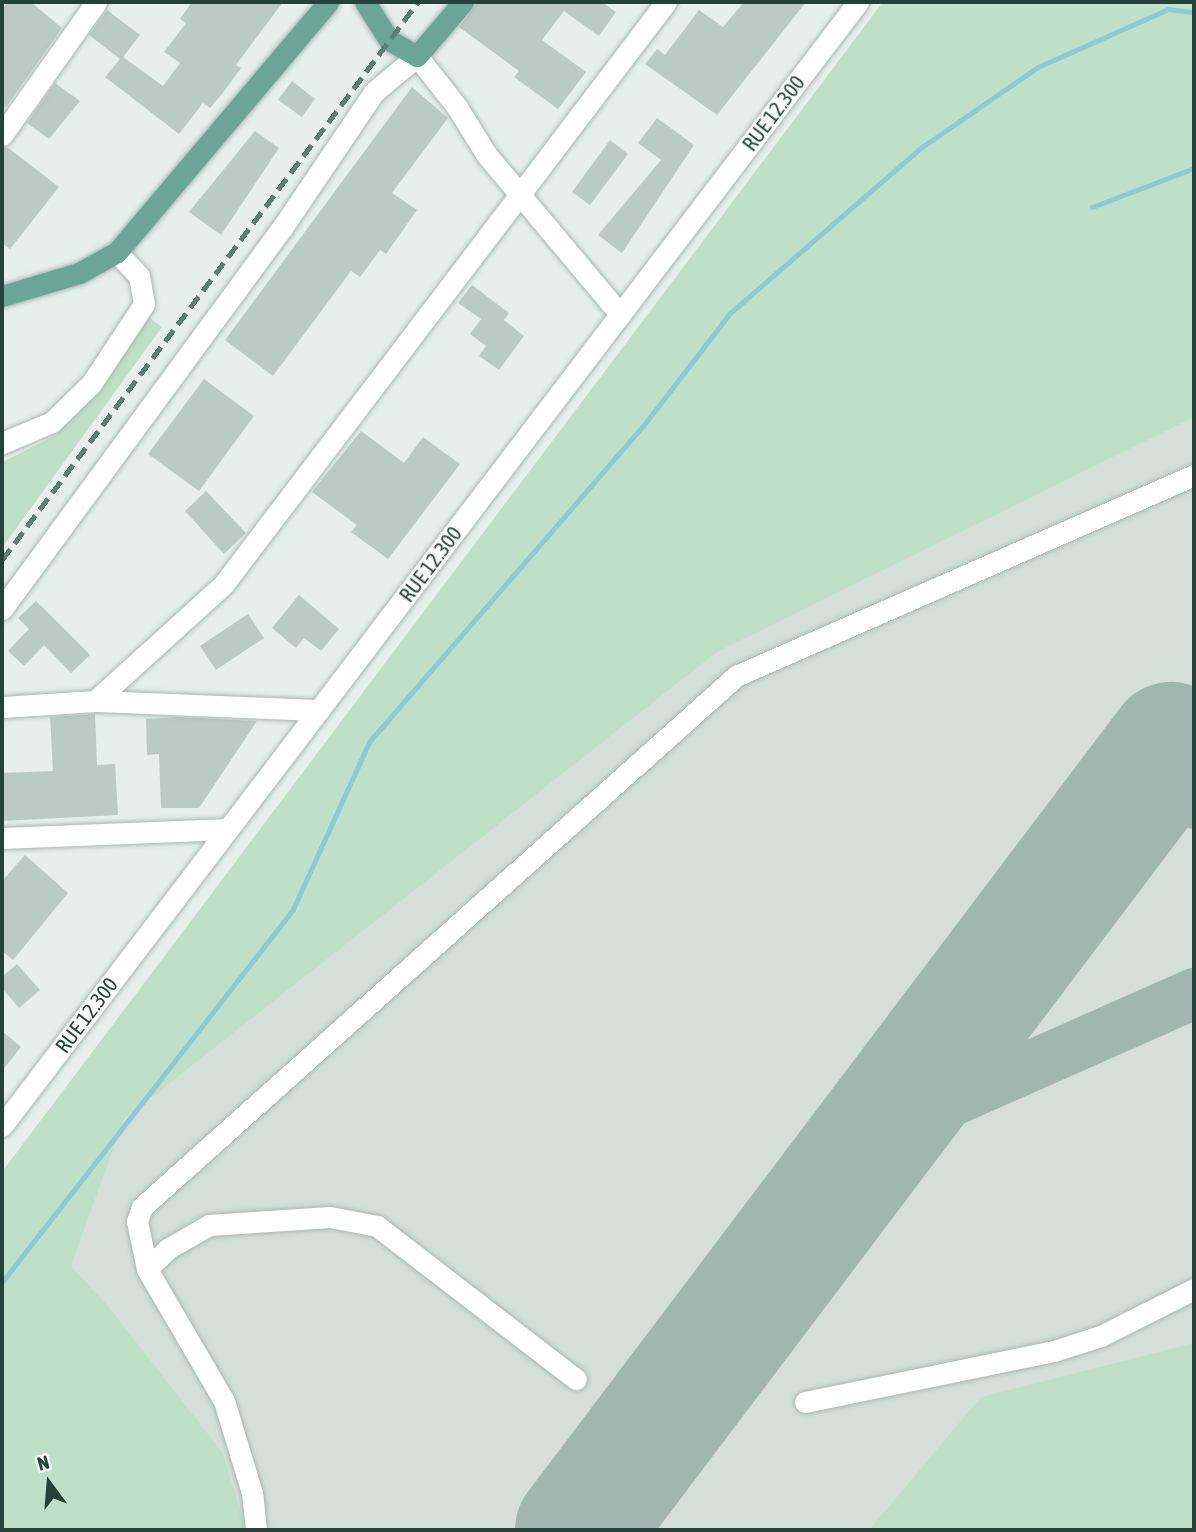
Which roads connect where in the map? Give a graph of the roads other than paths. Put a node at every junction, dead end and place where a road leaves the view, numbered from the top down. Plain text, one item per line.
1 (96, 2) edge
2 (328, 2) edge
3 (365, 2) edge
4 (463, 2) edge
5 (666, 2) edge
6 (858, 2) edge
7 (416, 57) junction
8 (2, 135) edge
9 (517, 194) junction
10 (117, 252) junction
11 (2, 296) edge
12 (620, 314) junction
13 (2, 443) edge
14 (1194, 475) edge
15 (2, 609) edge
16 (95, 701) junction
17 (2, 707) edge
18 (318, 710) junction
19 (228, 829) junction
20 (5, 842) edge
21 (2, 1126) edge
22 (147, 1269) junction
23 (1194, 1289) edge
24 (576, 1379) dead end
25 (805, 1402) dead end
26 (256, 1530) edge

1 - 8 street
2 - 10 main road
3 - 7 main road
4 - 7 main road
5 - 9 street
6 - 12 street, RUE 12.300
7 - 9 street
7 - 15 street
9 - 12 street
9 - 16 street
10 - 11 main road
10 - 13 street
12 - 18 street, RUE 12.300
14 - 22 street
16 - 17 street
16 - 18 street
18 - 19 street, RUE 12.300
19 - 20 street
19 - 21 street, RUE 12.300
22 - 24 street
22 - 26 street
23 - 25 street

